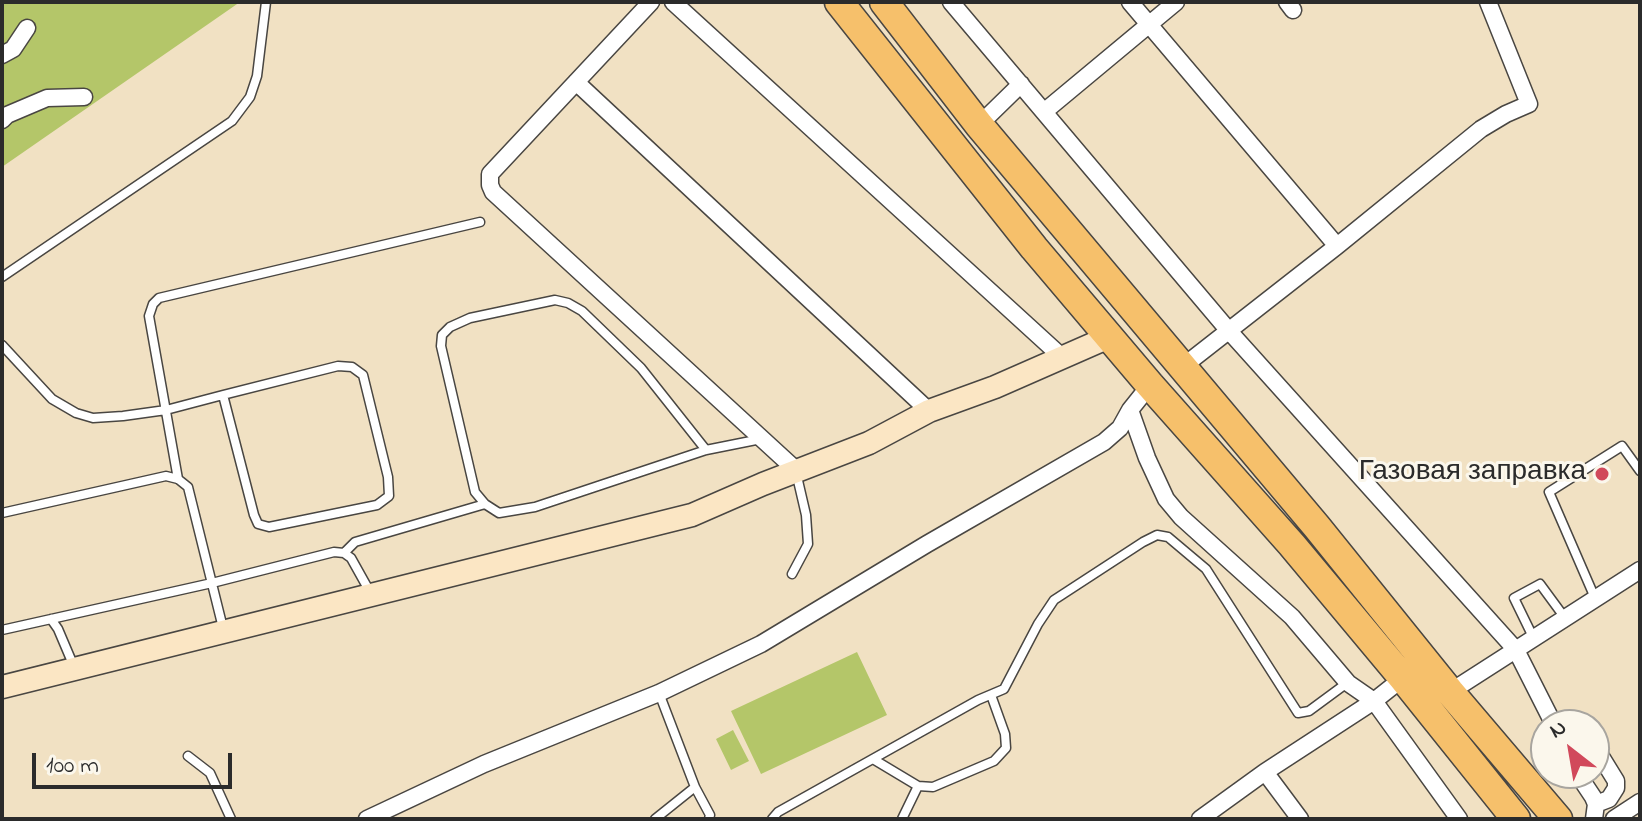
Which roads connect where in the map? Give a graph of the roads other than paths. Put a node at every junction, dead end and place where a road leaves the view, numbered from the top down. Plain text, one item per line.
1 (266, 2) edge
2 (651, 2) edge
3 (673, 2) edge
4 (822, 2) edge
5 (884, 2) edge
6 (951, 2) edge
7 (1130, 2) edge
8 (1176, 2) edge
9 (1488, 2) edge
10 (844, 8) edge
11 (1150, 24) junction
12 (27, 28) dead end
13 (2, 55) edge
14 (576, 82) junction
15 (1021, 84) junction
16 (84, 97) dead end
17 (1045, 111) junction
18 (2, 120) edge
19 (979, 125) junction
20 (480, 222) dead end
21 (1337, 246) junction
22 (2, 277) edge
23 (1229, 331) junction
24 (1109, 337) junction
25 (2, 345) edge
26 (1063, 358) junction
27 (1181, 368) junction
28 (1150, 385) junction
29 (223, 395) junction
30 (166, 410) junction
31 (1130, 410) junction
32 (929, 411) junction
33 (762, 439) junction
34 (706, 450) junction
35 (796, 470) junction
36 (1640, 471) edge
37 (178, 479) junction
38 (485, 504) junction
39 (2, 513) edge
40 (344, 553) junction
41 (1640, 570) edge
42 (792, 574) dead end
43 (212, 583) junction
44 (371, 594) junction
45 (1595, 599) junction
46 (51, 619) junction
47 (1565, 619) junction
48 (2, 630) edge
49 (224, 632) junction
50 (1534, 639) junction
51 (1516, 650) junction
52 (76, 669) junction
53 (1403, 678) junction
54 (1348, 683) junction
55 (2, 687) edge
56 (1450, 692) junction
57 (659, 693) junction
58 (991, 695) junction
59 (1374, 701) junction
60 (1548, 709) edge
61 (188, 756) dead end
62 (873, 759) junction
63 (1610, 771) edge
64 (1265, 772) junction
65 (918, 786) junction
66 (695, 787) junction
67 (1588, 789) edge
68 (1639, 804) edge
69 (1595, 812) edge
70 (231, 819) edge
71 (367, 819) edge
72 (655, 819) edge
73 (709, 819) edge
74 (772, 819) edge
75 (902, 819) edge
76 (1200, 819) edge
77 (1300, 819) edge
78 (1459, 819) edge
79 (1516, 819) edge
80 (1558, 819) edge
81 (1614, 819) edge

1 - 22 lane
2 - 14 street
3 - 26 street
4 - 10 highway
5 - 19 highway
6 - 15 street
7 - 11 street
8 - 11 street
9 - 21 street
10 - 24 highway
11 - 17 street
11 - 21 street
12 - 13 street
14 - 32 street
14 - 33 street
15 - 17 street
15 - 19 street
16 - 18 street
17 - 23 street
19 - 27 highway
20 - 30 lane
21 - 23 street
23 - 27 street
23 - 51 street
24 - 26 street
24 - 28 highway
25 - 30 lane
26 - 32 street
27 - 56 highway
28 - 31 street
28 - 53 highway
29 - 29 lane
29 - 30 lane
30 - 37 lane
31 - 54 street
31 - 57 street
32 - 35 street
33 - 34 lane
33 - 35 street
34 - 38 lane
34 - 38 lane
35 - 42 lane
35 - 44 street
36 - 45 lane
37 - 39 lane
37 - 43 lane
38 - 40 lane
40 - 43 lane
40 - 44 lane
41 - 45 street
43 - 46 lane
43 - 49 lane
44 - 49 street
45 - 47 street
46 - 48 lane
46 - 52 lane
47 - 50 street
47 - 50 lane
49 - 52 street
50 - 51 street
51 - 56 street
51 - 60 street
52 - 55 street
53 - 59 street
53 - 79 highway
54 - 58 lane
54 - 59 street
56 - 80 highway
57 - 66 lane
57 - 71 street
58 - 62 lane
58 - 65 lane
59 - 64 street
59 - 78 street
61 - 70 lane
62 - 65 lane
62 - 74 lane
63 - 69 street
64 - 76 street
64 - 77 street
65 - 75 lane
66 - 72 lane
66 - 73 lane
67 - 69 street
68 - 81 street

